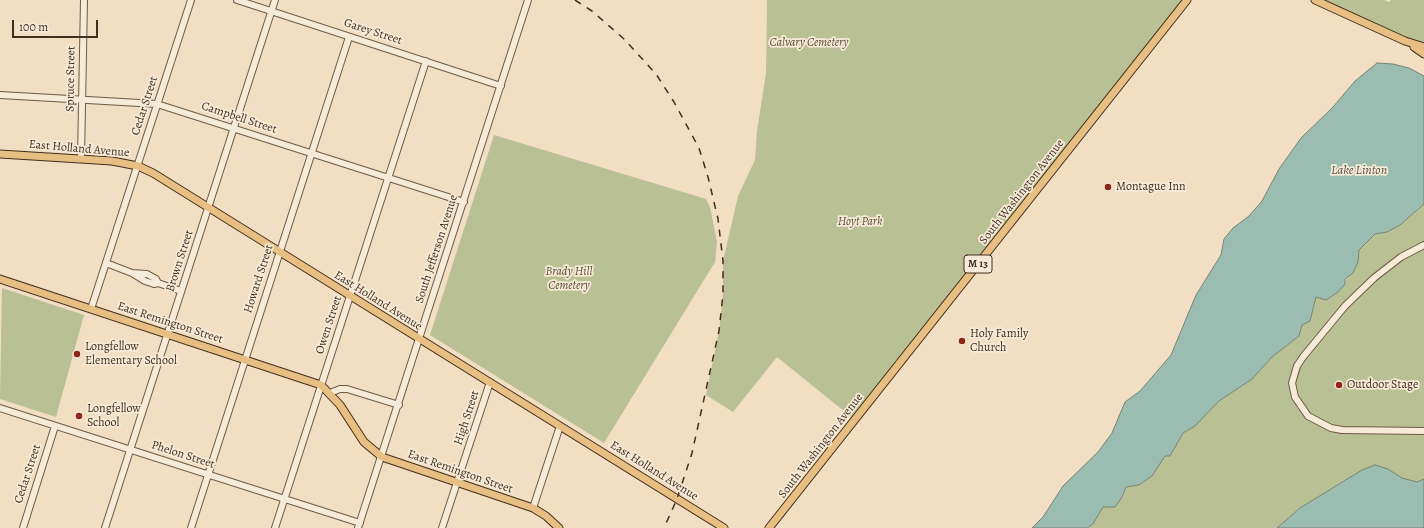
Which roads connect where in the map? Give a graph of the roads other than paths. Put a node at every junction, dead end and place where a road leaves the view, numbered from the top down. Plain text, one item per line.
1 (84, 0) edge
2 (191, 0) edge
3 (237, 0) edge
4 (275, 0) edge
5 (528, 0) edge
6 (1187, 0) edge
7 (1315, 0) edge
8 (272, 11) junction
9 (349, 37) junction
10 (1405, 41) junction
11 (1424, 48) edge
12 (1424, 54) edge
13 (426, 61) junction
14 (501, 86) junction
15 (0, 95) edge
16 (82, 100) junction
17 (157, 104) junction
18 (234, 128) junction
19 (0, 154) edge
20 (310, 154) junction
21 (81, 158) junction
22 (138, 166) junction
23 (387, 178) junction
24 (464, 202) junction
25 (209, 208) junction
26 (1424, 245) edge
27 (279, 252) junction
28 (106, 263) junction
29 (0, 279) edge
30 (181, 291) junction
31 (350, 296) junction
32 (91, 309) junction
33 (168, 334) junction
34 (420, 339) junction
35 (244, 359) junction
36 (490, 382) junction
37 (322, 385) junction
38 (330, 393) junction
39 (399, 405) junction
40 (0, 408) edge
41 (55, 426) junction
42 (560, 426) junction
43 (1424, 431) edge
44 (131, 450) junction
45 (382, 457) junction
46 (208, 475) junction
47 (458, 483) junction
48 (284, 500) junction
49 (533, 508) junction
50 (359, 526) edge
51 (23, 528) edge
52 (105, 528) edge
53 (191, 528) edge
54 (275, 528) edge
55 (442, 528) edge
56 (559, 528) edge
57 (724, 528) edge
58 (769, 528) edge

1 - 16 street, Spruce Street
2 - 17 street, Cedar Street
3 - 8 street, Garey Street
4 - 8 street, Brown Street
5 - 14 street, South Jefferson Avenue
6 - 58 main road, South Washington Avenue / M 13
7 - 10 main road
8 - 9 street, Garey Street
8 - 18 street, Brown Street
9 - 13 street, Garey Street
9 - 20 street, Howard Street
10 - 11 main road
10 - 12 main road
13 - 14 street, Garey Street
13 - 23 street, Owen Street
14 - 24 street, South Jefferson Avenue
15 - 16 street, Campbell Street
16 - 17 street, Campbell Street
16 - 21 street, Spruce Street
17 - 18 street, Campbell Street
17 - 22 street, Cedar Street
18 - 20 street, Campbell Street
18 - 25 street, Brown Street
19 - 21 main road, East Holland Avenue
20 - 23 street, Campbell Street
20 - 27 street, Howard Street
21 - 22 main road, East Holland Avenue
22 - 25 main road, East Holland Avenue
22 - 28 street, Cedar Street
23 - 24 street, Campbell Street
23 - 31 street, Owen Street
24 - 34 street, South Jefferson Avenue
25 - 27 main road, East Holland Avenue
25 - 30 street, Brown Street
26 - 43 street
27 - 31 main road, East Holland Avenue
27 - 35 street, Howard Street
28 - 30 street
28 - 32 street, Cedar Street
29 - 32 main road, East Remington Street
30 - 33 street, Brown Street
31 - 34 main road, East Holland Avenue
31 - 37 street, Owen Street
32 - 33 main road, East Remington Street
33 - 35 main road, East Remington Street
33 - 44 street, Brown Street
34 - 36 main road, East Holland Avenue
34 - 39 street, South Jefferson Avenue
35 - 37 main road, East Remington Street
35 - 46 street, Howard Street
36 - 42 main road, East Holland Avenue
36 - 47 street, High Street
37 - 38 main road, East Remington Street
37 - 48 street, Owen Street
38 - 39 street
38 - 45 main road, East Remington Street
39 - 45 street, South Jefferson Avenue
40 - 41 street, Phelon Street
41 - 44 street, Phelon Street
41 - 51 street, Cedar Street
42 - 49 street
42 - 57 main road, East Holland Avenue
44 - 46 street, Phelon Street
44 - 52 street, Brown Street
45 - 47 main road, East Remington Street
45 - 50 street, South Jefferson Avenue
46 - 48 street, Phelon Street
46 - 53 street, Howard Street
47 - 49 main road, East Remington Street
47 - 55 street, High Street
48 - 50 street, Phelon Street
48 - 54 street, Owen Street
49 - 56 main road, East Remington Street

